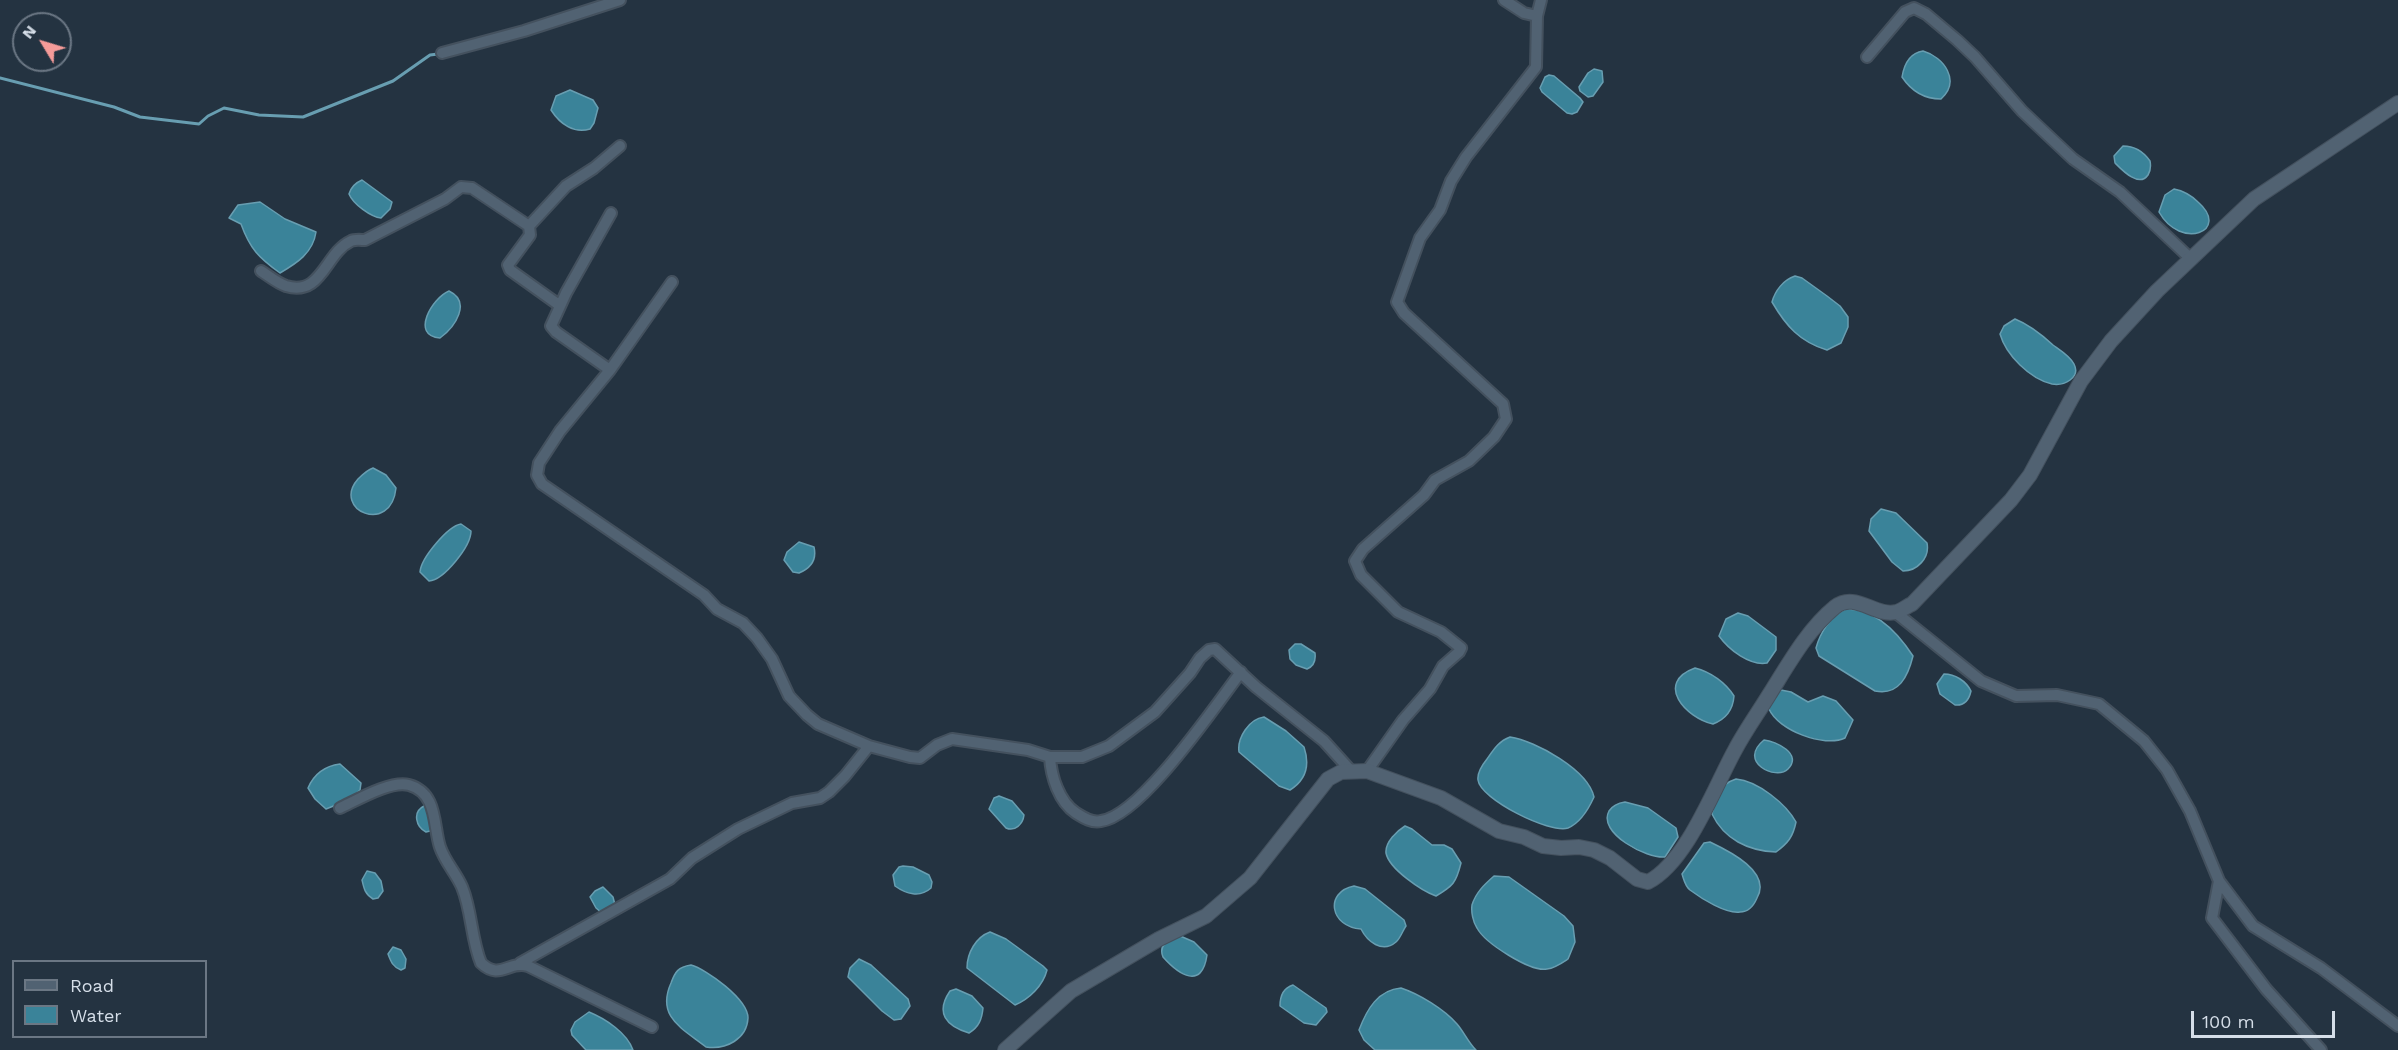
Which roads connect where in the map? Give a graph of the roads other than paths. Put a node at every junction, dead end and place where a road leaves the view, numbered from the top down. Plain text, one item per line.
1 (620, 0) edge
2 (1504, 0) edge
3 (1541, 0) edge
4 (1911, 4) edge
5 (1537, 16) junction
6 (441, 53) dead end
7 (1867, 57) dead end
8 (2398, 103) edge
9 (620, 146) dead end
10 (611, 213) dead end
11 (529, 226) junction
12 (2191, 260) junction
13 (261, 271) dead end
14 (672, 282) dead end
15 (559, 305) junction
16 (610, 370) junction
17 (1895, 612) junction
18 (1241, 672) junction
19 (869, 746) junction
20 (1050, 757) junction
21 (1367, 771) junction
22 (1352, 772) junction
23 (340, 808) dead end
24 (2219, 881) junction
25 (520, 963) junction
26 (2398, 1026) edge
27 (652, 1027) dead end
28 (1005, 1050) edge
29 (2321, 1050) edge

1 - 6 street
2 - 5 street
3 - 5 street
4 - 7 street
4 - 12 street
5 - 21 street
8 - 12 street
9 - 11 street
10 - 15 street
11 - 13 street
11 - 15 street
12 - 17 street
14 - 16 street
15 - 16 street
16 - 19 street
17 - 21 street
17 - 24 street
18 - 20 street
18 - 20 street
18 - 22 street
19 - 20 street
19 - 25 street
21 - 22 street
22 - 28 street
23 - 25 street
24 - 26 street
24 - 29 street
25 - 27 street

